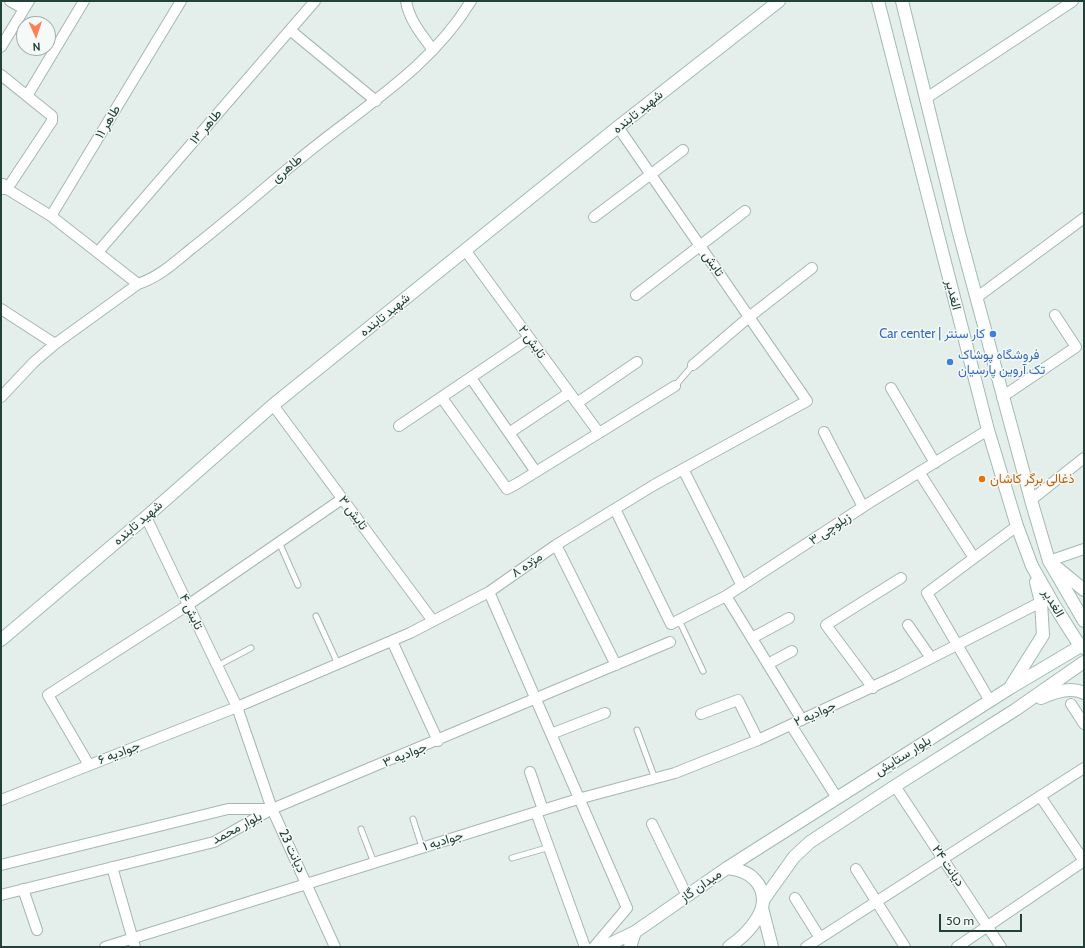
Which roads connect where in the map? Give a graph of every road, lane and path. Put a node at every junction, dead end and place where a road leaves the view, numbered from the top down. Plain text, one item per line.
1 (10, 1) edge
2 (84, 1) edge
3 (181, 1) edge
4 (315, 1) edge
5 (406, 1) edge
6 (471, 1) edge
7 (779, 1) edge
8 (878, 1) edge
9 (902, 1) edge
10 (1073, 1) edge
11 (27, 5) edge
12 (290, 30) junction
13 (1, 48) edge
14 (434, 50) junction
15 (1, 76) edge
16 (27, 96) junction
17 (925, 99) junction
18 (376, 101) junction
19 (618, 128) junction
20 (684, 150) dead end
21 (651, 175) junction
22 (3, 187) edge
23 (746, 211) dead end
24 (51, 216) junction
25 (594, 218) dead end
26 (1084, 218) edge
27 (700, 246) junction
28 (465, 250) junction
29 (98, 252) junction
30 (812, 268) dead end
31 (138, 284) junction
32 (636, 295) dead end
33 (976, 298) junction
34 (1, 309) edge
35 (1055, 314) dead end
36 (749, 317) junction
37 (529, 338) junction
38 (55, 344) junction
39 (637, 362) dead end
40 (693, 365) joint
41 (471, 378) junction
42 (675, 386) joint
43 (891, 388) dead end
44 (569, 393) junction
45 (1, 397) edge
46 (1002, 397) junction
47 (442, 398) junction
48 (807, 401) joint
49 (577, 403) junction
50 (273, 406) junction
51 (399, 426) dead end
52 (988, 430) junction
53 (824, 432) dead end
54 (509, 433) junction
55 (599, 433) junction
56 (1017, 454) junction
57 (1084, 458) edge
58 (996, 460) junction
59 (935, 462) junction
60 (683, 469) junction
61 (536, 472) junction
62 (919, 472) junction
63 (342, 499) junction
64 (1030, 500) junction
65 (863, 507) junction
66 (615, 509) junction
67 (146, 517) junction
68 (1017, 526) junction
69 (279, 542) junction
70 (556, 545) junction
71 (1084, 548) edge
72 (974, 558) junction
73 (1049, 561) junction
74 (1032, 566) junction
75 (901, 578) dead end
76 (298, 585) dead end
77 (742, 586) junction
78 (1084, 590) edge
79 (489, 592) junction
80 (726, 596) junction
81 (1041, 602) junction
82 (188, 605) junction
83 (316, 616) dead end
84 (789, 618) dead end
85 (433, 621) junction
86 (1084, 621) edge
87 (675, 622) junction
88 (908, 625) dead end
89 (752, 638) junction
90 (1, 640) edge
91 (392, 641) junction
92 (670, 642) dead end
93 (957, 645) junction
94 (1083, 646) edge
95 (251, 648) dead end
96 (792, 651) dead end
97 (931, 658) junction
98 (1084, 662) edge
99 (338, 664) junction
100 (768, 664) junction
101 (616, 665) junction
102 (217, 666) junction
103 (703, 671) dead end
104 (873, 688) junction
105 (1010, 688) junction
106 (1084, 693) edge
107 (536, 699) junction
108 (990, 701) junction
109 (1071, 704) dead end
110 (237, 707) junction
111 (1015, 710) junction
112 (605, 713) dead end
113 (701, 714) dead end
114 (802, 720) junction
115 (1084, 724) edge
116 (791, 725) junction
117 (637, 730) dead end
118 (551, 734) junction
119 (758, 740) junction
120 (438, 741) junction
121 (927, 741) junction
122 (938, 758) junction
123 (89, 765) junction
124 (1084, 768) edge
125 (530, 772) dead end
126 (655, 780) junction
127 (894, 786) junction
128 (1040, 796) junction
129 (838, 798) junction
130 (578, 799) junction
131 (1, 800) edge
132 (272, 809) junction
133 (540, 811) junction
134 (413, 819) dead end
135 (652, 824) dead end
136 (361, 829) dead end
137 (550, 847) junction
138 (422, 848) junction
139 (512, 858) dead end
140 (943, 859) junction
141 (1084, 861) edge
142 (374, 862) junction
143 (1, 865) edge
144 (112, 867) junction
145 (727, 868) junction
146 (856, 869) dead end
147 (307, 883) junction
148 (23, 889) junction
149 (1, 895) edge
150 (687, 896) junction
151 (794, 898) dead end
152 (877, 902) junction
153 (763, 903) junction
154 (988, 926) junction
155 (37, 930) dead end
156 (634, 932) junction
157 (820, 938) junction
158 (134, 943) edge
159 (105, 947) edge
160 (335, 947) edge
161 (585, 947) edge
162 (594, 947) edge
163 (604, 947) edge
164 (630, 947) edge
165 (729, 947) edge
166 (772, 947) edge
167 (806, 947) edge
168 (905, 947) edge
169 (957, 947) edge
170 (1001, 947) edge

1 - 11 street
2 - 16 street
3 - 24 street, طاهر ۱۱
4 - 12 street, طاهر ۱۳
5 - 14 street
6 - 14 street, طاهری
7 - 19 main road, شهید تابنده
8 - 52 main road, الغدیر
9 - 17 main road, الغدیر
10 - 17 street
11 - 13 street
12 - 18 street
12 - 29 street, طاهر ۱۳
14 - 18 street, طاهری
15 - 16 street
16 - 22 street
17 - 33 main road, الغدیر
18 - 31 street, طاهری
19 - 21 street, تابش
19 - 28 main road, شهید تابنده
20 - 21 street
21 - 25 street
21 - 27 street, تابش
22 - 24 street
23 - 27 street
24 - 29 street
26 - 33 street
27 - 32 street
27 - 36 street, تابش
28 - 37 street, تابش ۲
28 - 50 main road, شهید تابنده
29 - 31 street
30 - 36 street
31 - 38 street, طاهری
33 - 46 main road, الغدیر
34 - 38 street
35 - 46 street
36 - 40 street
36 - 48 street, تابش
37 - 41 street
37 - 44 street, تابش ۲
38 - 45 street, طاهری
39 - 49 street
40 - 42 lane
41 - 47 street
41 - 54 street
42 - 55 street
43 - 59 street
44 - 49 street, تابش ۲
44 - 54 street
46 - 56 main road, الغدیر
47 - 51 street
47 - 61 street
48 - 60 street, مژده ۸
49 - 55 street, تابش ۲
50 - 63 street, تابش ۳
50 - 67 main road, شهید تابنده
52 - 58 main road, الغدیر
52 - 59 street, زیلوچی ۳
53 - 65 street
54 - 61 street
55 - 61 street
56 - 58 main road
56 - 64 main road, الغدیر
57 - 64 street
58 - 68 main road, الغدیر
59 - 62 street, زیلوچی ۳
60 - 66 street, مژده ۸
60 - 77 street
62 - 65 street, زیلوچی ۳
62 - 72 street
63 - 69 street
63 - 85 street, تابش ۳
64 - 73 main road, الغدیر
65 - 77 street, زیلوچی ۳
66 - 70 street, مژده ۸
66 - 87 street
67 - 82 street, تابش ۴
67 - 90 main road, شهید تابنده
68 - 72 street
68 - 74 main road, الغدیر
69 - 76 lane
69 - 82 street
70 - 79 street, مژده ۸
70 - 101 street
71 - 73 street
72 - 93 street
73 - 78 main road
73 - 86 main road, الغدیر
74 - 81 main road
74 - 94 main road, الغدیر
75 - 104 street
77 - 80 street, زیلوچی ۳
79 - 85 street, مژده ۸
79 - 107 street
80 - 87 street, زیلوچی ۳
80 - 89 street
81 - 93 street, جوادیه ۲
81 - 105 main road
82 - 102 street, تابش ۴
82 - 123 street
83 - 99 lane
84 - 89 street
85 - 91 street, مژده ۸
87 - 103 lane
88 - 97 street
89 - 100 street
91 - 99 street, مژده ۸
91 - 120 street
92 - 101 street, جوادیه ۳
93 - 97 street, جوادیه ۲
93 - 108 street
94 - 105 main road, بلوار ستایش
95 - 102 lane
96 - 100 street
97 - 104 street, جوادیه ۲
98 - 111 main road, بلوار ستایش
99 - 110 street, مژده ۸
100 - 114 street
101 - 107 street, جوادیه ۳
102 - 110 street, تابش ۴
104 - 114 street, جوادیه ۲
105 - 108 main road, بلوار ستایش
106 - 111 main road
107 - 118 street
107 - 120 street, جوادیه ۳
108 - 121 main road, بلوار ستایش
109 - 115 street
110 - 123 street, جوادیه ۶
110 - 132 street, دیانت 23
111 - 122 main road, بلوار ستایش
112 - 118 street
113 - 119 street
114 - 116 street, جوادیه ۲
116 - 119 street, جوادیه ۲
116 - 129 street
117 - 126 lane
118 - 130 street
119 - 126 street, جوادیه ۲
120 - 132 street, جوادیه ۳
121 - 122 main road
121 - 129 main road, بلوار ستایش
122 - 127 main road, بلوار ستایش
123 - 131 street, جوادیه ۶
124 - 128 street
125 - 133 street
126 - 130 street, جوادیه ۲
127 - 140 street, دیانت ۲۴
127 - 153 main road, بلوار ستایش
128 - 140 street
128 - 141 street
129 - 145 main road, بلوار ستایش
130 - 133 street, جوادیه ۱
130 - 162 street
132 - 143 street, بلوار محمد
132 - 144 street, بلوار محمد
132 - 147 street, دیانت 23
133 - 137 street
133 - 138 street, جوادیه ۱
134 - 138 lane
135 - 150 street
136 - 142 lane
137 - 139 lane
137 - 161 street
138 - 142 street, جوادیه ۱
140 - 152 street
140 - 154 street, دیانت ۲۴
141 - 154 street
142 - 147 street, جوادیه ۱
144 - 148 street, بلوار محمد
144 - 158 street
145 - 150 main road, میدان گاز
145 - 153 main road, میدان گاز
146 - 152 street
147 - 158 street, جوادیه ۱
147 - 160 street, دیانت 23
148 - 149 street, بلوار محمد
148 - 155 street
150 - 156 main road, میدان گاز
151 - 157 street
152 - 157 street
152 - 168 street
153 - 165 main road
153 - 166 main road, میدان گاز
154 - 169 street
154 - 170 street, دیانت ۲۴
156 - 163 main road, میدان گاز
156 - 164 main road
157 - 167 street
158 - 159 street, جوادیه ۱

